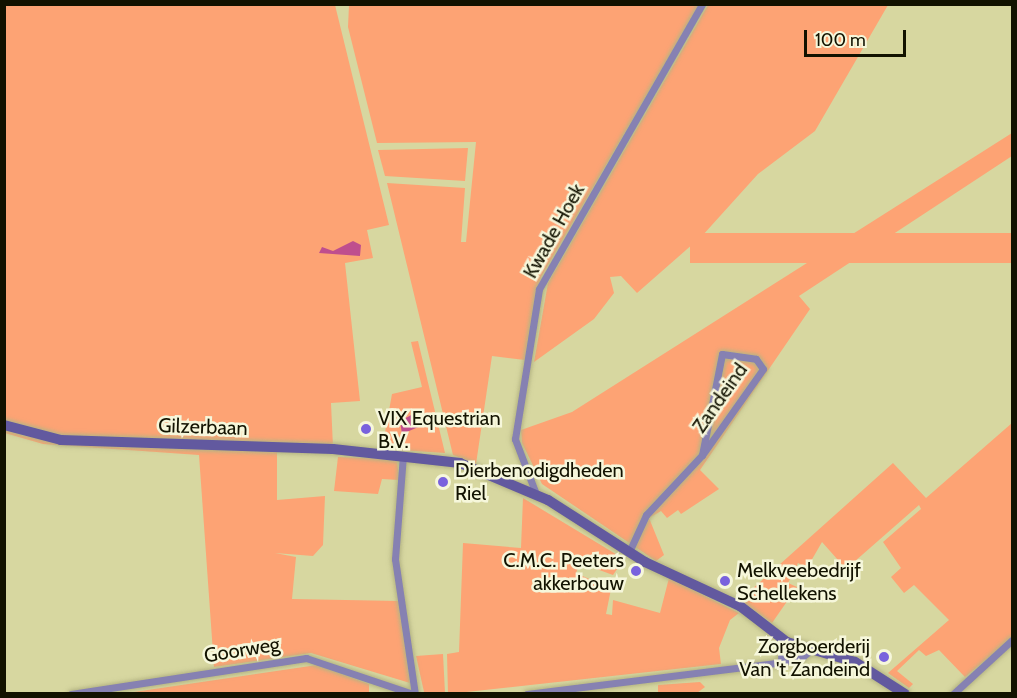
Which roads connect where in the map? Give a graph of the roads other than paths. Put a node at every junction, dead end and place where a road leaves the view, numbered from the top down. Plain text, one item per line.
1 (702, 4) edge
2 (4, 425) edge
3 (403, 454) junction
4 (702, 455) junction
5 (536, 494) junction
6 (629, 552) junction
7 (782, 639) junction
8 (1012, 640) edge
9 (811, 650) junction
10 (781, 662) junction
11 (71, 693) edge
12 (414, 693) edge
13 (527, 693) edge
14 (905, 693) edge
15 (953, 693) edge

1 - 5 street, Kwade Hoek
2 - 3 street, Gilzerbaan
3 - 5 street
3 - 12 street, Goorweg
4 - 4 street, Zandeind
4 - 6 street, Zandeind
5 - 6 street
6 - 7 street
7 - 9 street
7 - 10 street
8 - 15 street
9 - 10 street
9 - 14 street
10 - 13 street
11 - 12 street, Goorweg

